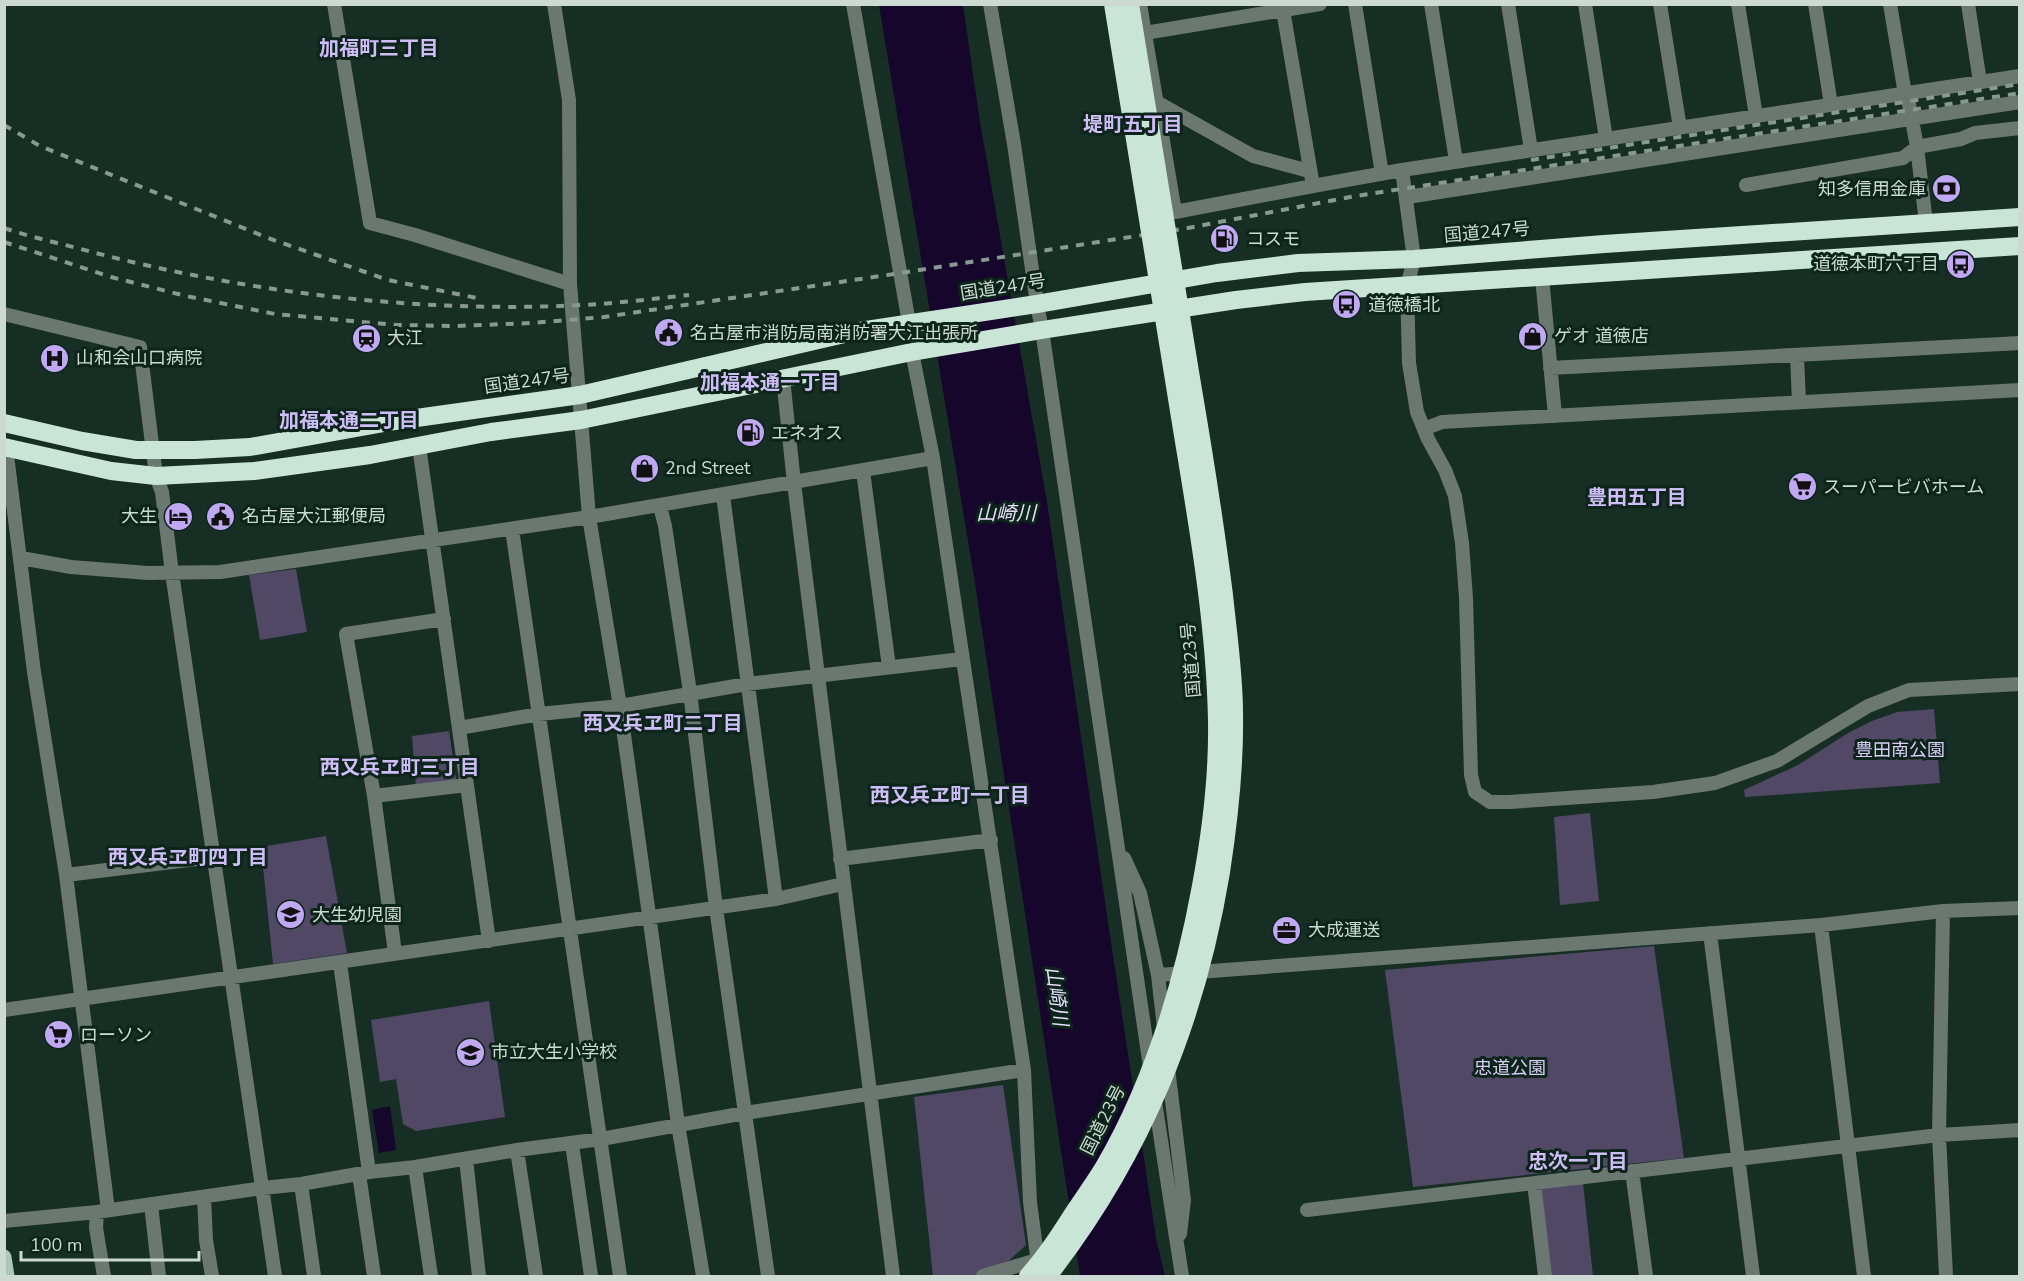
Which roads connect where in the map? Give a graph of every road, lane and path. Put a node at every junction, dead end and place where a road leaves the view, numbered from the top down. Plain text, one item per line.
1 (334, 4) edge
2 (554, 4) edge
3 (853, 4) edge
4 (990, 4) edge
5 (1113, 4) edge
6 (1130, 4) edge
7 (1140, 4) edge
8 (1320, 4) edge
9 (1355, 4) edge
10 (1431, 4) edge
11 (1508, 4) edge
12 (1585, 4) edge
13 (1660, 4) edge
14 (1738, 4) edge
15 (1815, 4) edge
16 (1890, 4) edge
17 (1968, 4) edge
18 (1283, 7) edge
19 (1145, 33) junction
20 (2019, 76) edge
21 (1980, 82) junction
22 (1906, 93) junction
23 (1155, 101) junction
24 (2019, 102) edge
25 (1831, 105) junction
26 (1756, 116) junction
27 (1912, 119) junction
28 (1680, 128) junction
29 (2019, 128) edge
30 (1606, 139) junction
31 (1917, 147) junction
32 (1531, 150) junction
33 (1456, 161) junction
34 (1402, 170) junction
35 (1309, 171) junction
36 (1382, 174) junction
37 (1746, 185) dead end
38 (1313, 186) junction
39 (1407, 197) junction
40 (2019, 217) edge
41 (1926, 223) junction
42 (2019, 246) edge
43 (1414, 259) junction
44 (1542, 277) junction
45 (570, 284) junction
46 (1407, 287) junction
47 (1029, 305) junction
48 (4, 314) edge
49 (913, 322) junction
50 (1036, 331) junction
51 (2019, 344) edge
52 (917, 351) junction
53 (1797, 355) junction
54 (1550, 368) junction
55 (783, 378) junction
56 (2019, 390) edge
57 (580, 395) junction
58 (1799, 402) junction
59 (1555, 416) junction
60 (4, 418) edge
61 (581, 420) junction
62 (5, 423) edge
63 (1424, 429) junction
64 (419, 446) junction
65 (5, 447) edge
66 (154, 450) junction
67 (933, 458) junction
68 (863, 471) junction
69 (156, 476) junction
70 (794, 483) junction
71 (723, 495) junction
72 (660, 506) junction
73 (589, 517) junction
74 (512, 529) junction
75 (431, 541) junction
76 (21, 558) junction
77 (172, 573) junction
78 (444, 619) junction
79 (962, 659) junction
80 (889, 667) junction
81 (819, 675) junction
82 (747, 684) junction
83 (2019, 684) edge
84 (690, 692) junction
85 (620, 706) junction
86 (540, 714) junction
87 (459, 728) junction
88 (467, 785) junction
89 (374, 796) junction
90 (991, 840) junction
91 (1118, 845) junction
92 (213, 857) junction
93 (840, 859) junction
94 (66, 875) junction
95 (843, 884) junction
96 (776, 900) junction
97 (716, 908) junction
98 (2019, 908) edge
99 (1943, 911) junction
100 (648, 918) junction
101 (1821, 925) junction
102 (571, 929) junction
103 (1710, 933) junction
104 (489, 941) junction
105 (394, 953) junction
106 (340, 963) junction
107 (1158, 975) junction
108 (232, 978) junction
109 (80, 999) junction
110 (4, 1010) edge
111 (1024, 1070) junction
112 (871, 1094) junction
113 (745, 1113) junction
114 (678, 1124) junction
115 (2019, 1130) edge
116 (1939, 1135) junction
117 (601, 1139) junction
118 (572, 1144) junction
119 (1849, 1145) junction
120 (517, 1150) junction
121 (466, 1159) junction
122 (1738, 1159) junction
123 (415, 1167) junction
124 (1632, 1171) junction
125 (364, 1173) junction
126 (1534, 1183) junction
127 (301, 1184) junction
128 (263, 1188) junction
129 (204, 1197) junction
130 (151, 1204) junction
131 (1307, 1210) dead end
132 (102, 1211) junction
133 (4, 1221) edge
134 (1178, 1254) junction
135 (4, 1257) edge
136 (1042, 1268) edge
137 (8, 1276) edge
138 (104, 1276) edge
139 (159, 1276) edge
140 (212, 1276) edge
141 (275, 1276) edge
142 (314, 1276) edge
143 (374, 1276) edge
144 (430, 1276) edge
145 (479, 1276) edge
146 (536, 1276) edge
147 (591, 1276) edge
148 (620, 1276) edge
149 (703, 1276) edge
150 (768, 1276) edge
151 (893, 1276) edge
152 (983, 1276) edge
153 (1019, 1276) edge
154 (1028, 1276) edge
155 (1182, 1276) edge
156 (1545, 1276) edge
157 (1646, 1276) edge
158 (1753, 1276) edge
159 (1864, 1276) edge
160 (1946, 1276) edge

1 - 45 street
2 - 45 street
3 - 49 street
4 - 47 street
5 - 136 highway, 国道23号, bridge
6 - 136 highway, 国道23号, bridge
7 - 19 street
8 - 18 street
9 - 36 street
10 - 33 street
11 - 32 street
12 - 30 street
13 - 28 street
14 - 26 street
15 - 25 street
16 - 22 street
17 - 21 street
18 - 19 street
18 - 35 street
19 - 23 street
20 - 21 street
21 - 22 street
22 - 25 street
22 - 27 street
23 - 35 street
23 - 38 street
24 - 27 street
25 - 26 street
26 - 28 street
27 - 31 street
27 - 39 street
28 - 30 street
29 - 31 street
30 - 32 street
31 - 37 street
31 - 41 street
32 - 33 street
33 - 34 street
34 - 36 street
34 - 39 street
35 - 38 street
36 - 38 street
39 - 43 street
40 - 41 highway, 国道247号
41 - 43 highway, 国道247号
42 - 44 highway
43 - 46 street
43 - 47 highway, 国道247号
44 - 46 highway
44 - 54 street
45 - 57 street
46 - 50 highway
46 - 63 street
47 - 49 highway, 国道247号
47 - 50 street
48 - 66 street
49 - 57 highway, 国道247号
50 - 52 highway
50 - 91 street
51 - 53 street
52 - 55 highway
52 - 67 street
53 - 54 street
53 - 58 street
54 - 59 street
55 - 61 highway
55 - 70 street
56 - 58 street
57 - 61 street
57 - 66 highway, 国道247号
58 - 59 street
59 - 63 street
60 - 62 street
61 - 64 highway
61 - 73 street
62 - 66 highway, 国道247号
63 - 83 street
64 - 69 highway
64 - 75 street
65 - 69 highway
65 - 76 street
66 - 69 street
67 - 68 street
67 - 79 street
68 - 70 street
68 - 80 street
69 - 77 street
70 - 71 street
70 - 81 street
71 - 72 street
71 - 82 street
72 - 73 street
72 - 84 street
73 - 74 street
73 - 85 street
74 - 75 street
74 - 86 street
75 - 77 street
75 - 78 street
76 - 77 street
76 - 94 street
77 - 92 street
78 - 87 street
78 - 89 street
79 - 80 street
79 - 90 street
80 - 81 street
81 - 82 street
81 - 93 street
82 - 84 street
82 - 96 street
84 - 85 street
84 - 97 street
85 - 86 street
85 - 100 street
86 - 87 street
86 - 102 street
87 - 88 street
88 - 89 street
88 - 104 street
89 - 105 street
90 - 93 street
90 - 111 street
91 - 107 street
91 - 134 street
92 - 94 street
92 - 108 street
93 - 95 street
94 - 109 street
95 - 96 street
95 - 112 street
96 - 97 street
97 - 100 street
97 - 113 street
98 - 99 street
99 - 101 street
99 - 116 street
100 - 102 street
100 - 114 street
101 - 103 street
101 - 119 street
102 - 104 street
102 - 117 street
103 - 107 street
103 - 122 street
104 - 105 street
105 - 106 street
106 - 108 street
106 - 125 street
107 - 134 street
108 - 109 street
108 - 128 street
109 - 110 street
109 - 132 street
111 - 112 street
111 - 136 street
112 - 113 street
112 - 151 street
113 - 114 street
113 - 150 street
114 - 117 street
114 - 149 street
115 - 116 street
116 - 119 street
116 - 160 street
117 - 118 street
117 - 148 street
118 - 120 street
118 - 147 street
119 - 122 street
119 - 159 street
120 - 121 street
120 - 146 street
121 - 123 street
121 - 145 street
122 - 124 street
122 - 158 street
123 - 125 street
123 - 144 street
124 - 126 street
124 - 157 street
125 - 127 street
125 - 143 street
126 - 131 street
126 - 156 street
127 - 128 street
127 - 142 street
128 - 129 street
128 - 141 street
129 - 130 street
129 - 140 street
130 - 132 street
130 - 139 street
132 - 133 street
132 - 138 street
134 - 155 street
135 - 137 main road
136 - 152 street
136 - 153 highway, bridge
136 - 154 highway, 国道23号, bridge

